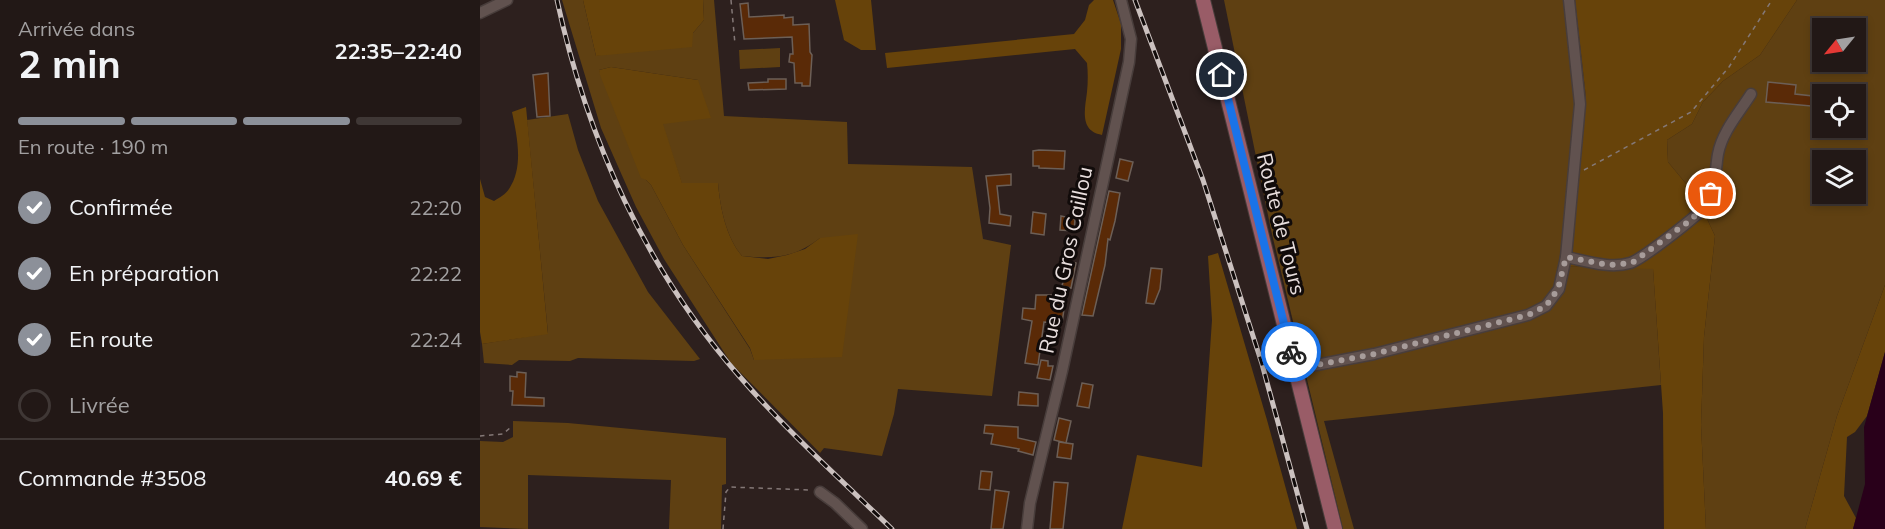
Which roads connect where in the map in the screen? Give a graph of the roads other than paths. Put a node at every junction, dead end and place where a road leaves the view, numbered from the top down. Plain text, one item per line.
1 (507, 0) edge
2 (1121, 0) edge
3 (1203, 0) edge
4 (1569, 0) edge
5 (480, 13) edge
6 (1751, 94) dead end
7 (1566, 257) junction
8 (1295, 369) junction
9 (820, 492) road end
10 (862, 529) edge
11 (1027, 529) edge
12 (1335, 529) edge

1 - 5 street
2 - 11 street, Rue du Gros Caillou
3 - 8 main road, Route de Tours
4 - 7 street
6 - 7 street
7 - 8 street
8 - 12 main road, Route de Tours
9 - 10 street

